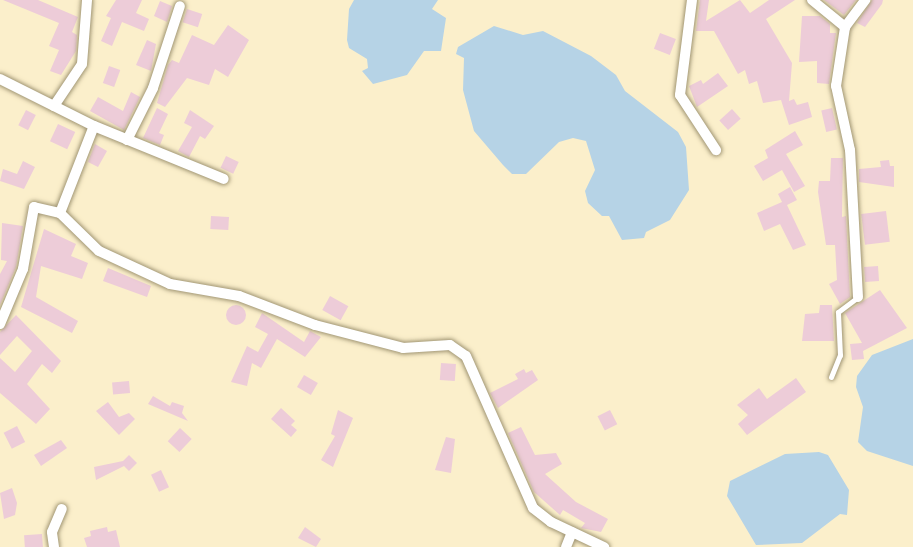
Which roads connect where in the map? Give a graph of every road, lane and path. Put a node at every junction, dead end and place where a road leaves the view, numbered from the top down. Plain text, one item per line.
1 (87, 0) edge
2 (692, 0) edge
3 (812, 0) edge
4 (865, 0) edge
5 (180, 6) dead end
6 (844, 27) junction
7 (0, 79) edge
8 (54, 106) junction
9 (94, 126) junction
10 (126, 140) junction
11 (716, 150) dead end
12 (224, 179) dead end
13 (60, 213) junction
14 (858, 297) joint
15 (0, 324) edge
16 (831, 377) dead end
17 (62, 509) dead end
18 (572, 532) junction
19 (54, 547) edge
20 (566, 547) edge
21 (604, 547) edge

1 - 8 street
2 - 11 street
3 - 6 street
4 - 6 street
5 - 10 street
6 - 14 street
7 - 8 street
8 - 9 street
9 - 10 street
9 - 13 street
10 - 12 street
13 - 15 street
13 - 18 street
14 - 16 lane
17 - 19 street
18 - 20 street
18 - 21 street

